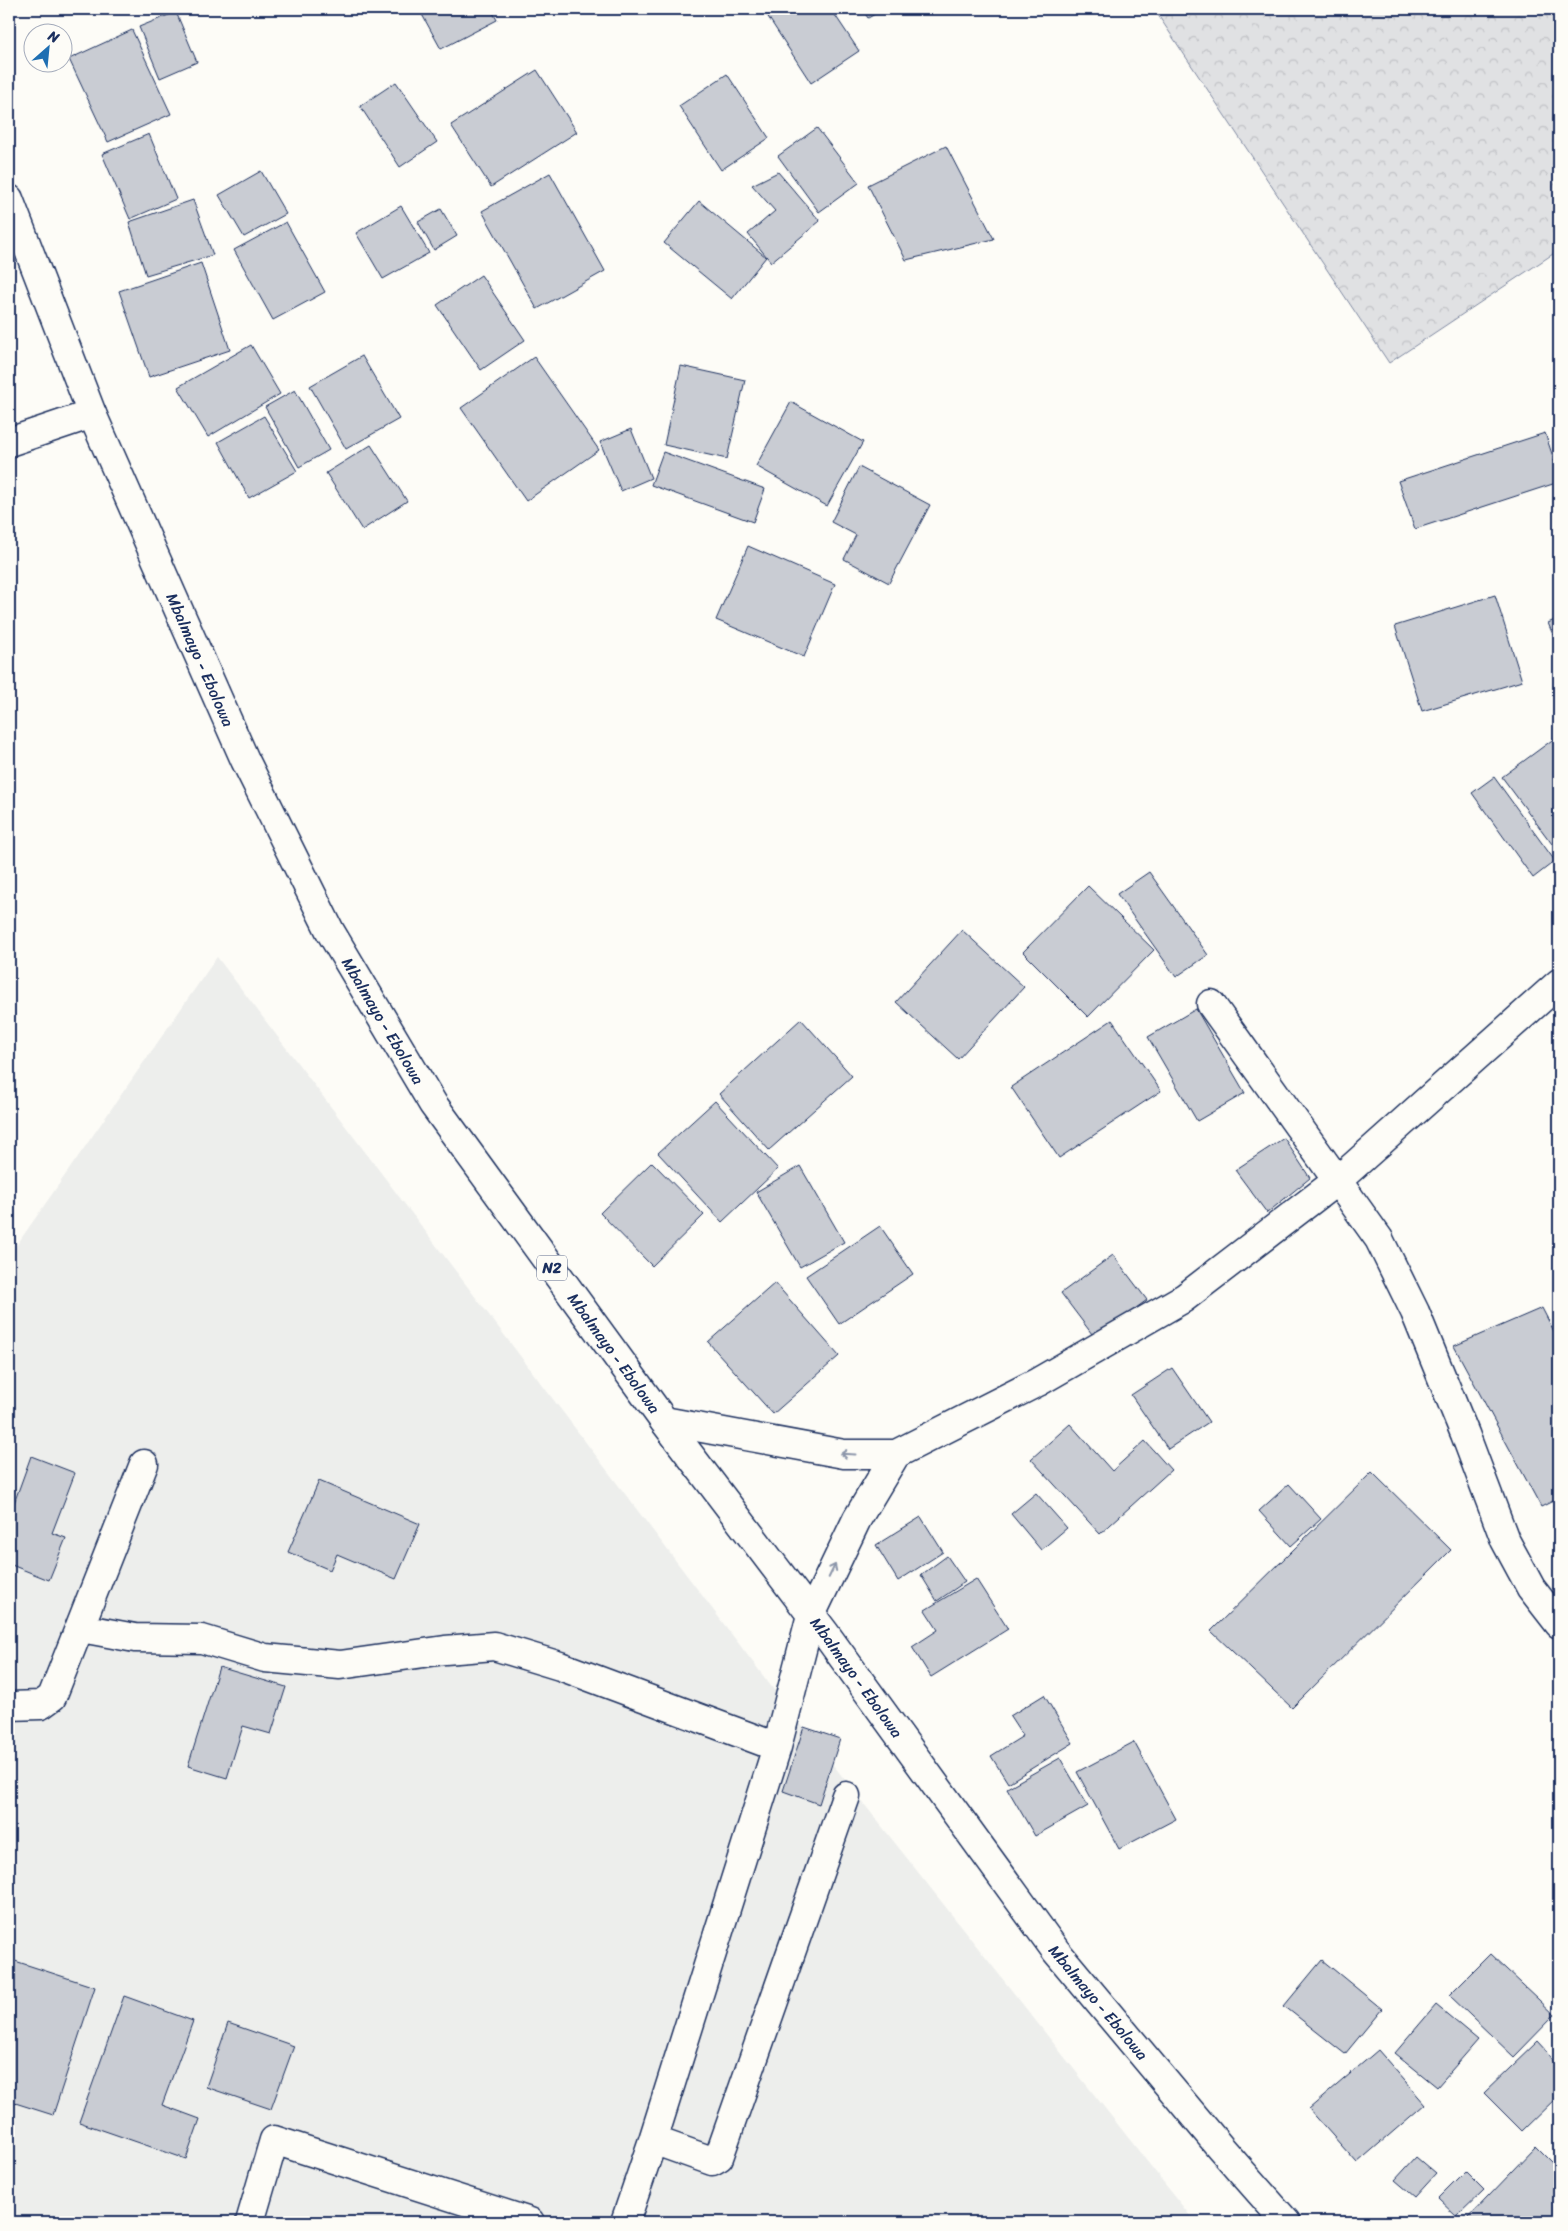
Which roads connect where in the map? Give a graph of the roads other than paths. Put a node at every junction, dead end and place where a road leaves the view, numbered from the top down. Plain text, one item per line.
1 (9, 199) edge
2 (92, 414) junction
3 (9, 442) edge
4 (1559, 983) edge
5 (1211, 1004) dead end
6 (1338, 1180) junction
7 (664, 1421) junction
8 (896, 1454) junction
9 (144, 1464) dead end
10 (811, 1615) junction
11 (1559, 1624) edge
12 (81, 1628) junction
13 (9, 1706) edge
14 (777, 1747) junction
15 (846, 1796) dead end
16 (653, 2140) junction
17 (250, 2222) edge
18 (530, 2222) edge
19 (625, 2222) edge
20 (1286, 2222) edge

1 - 2 main road, Mbalmayo - Ebolowa / N2
2 - 3 main road
2 - 7 main road, Mbalmayo - Ebolowa / N2
4 - 6 main road
5 - 6 main road
6 - 8 main road
6 - 11 main road
8 -> 7 main road
7 - 10 main road, Mbalmayo - Ebolowa / N2
10 -> 8 main road
9 - 12 main road
10 - 14 main road
10 - 20 main road, Mbalmayo - Ebolowa / N2
12 - 13 main road
12 - 14 main road
14 - 16 main road
15 - 16 main road
16 - 19 main road
17 - 18 main road

